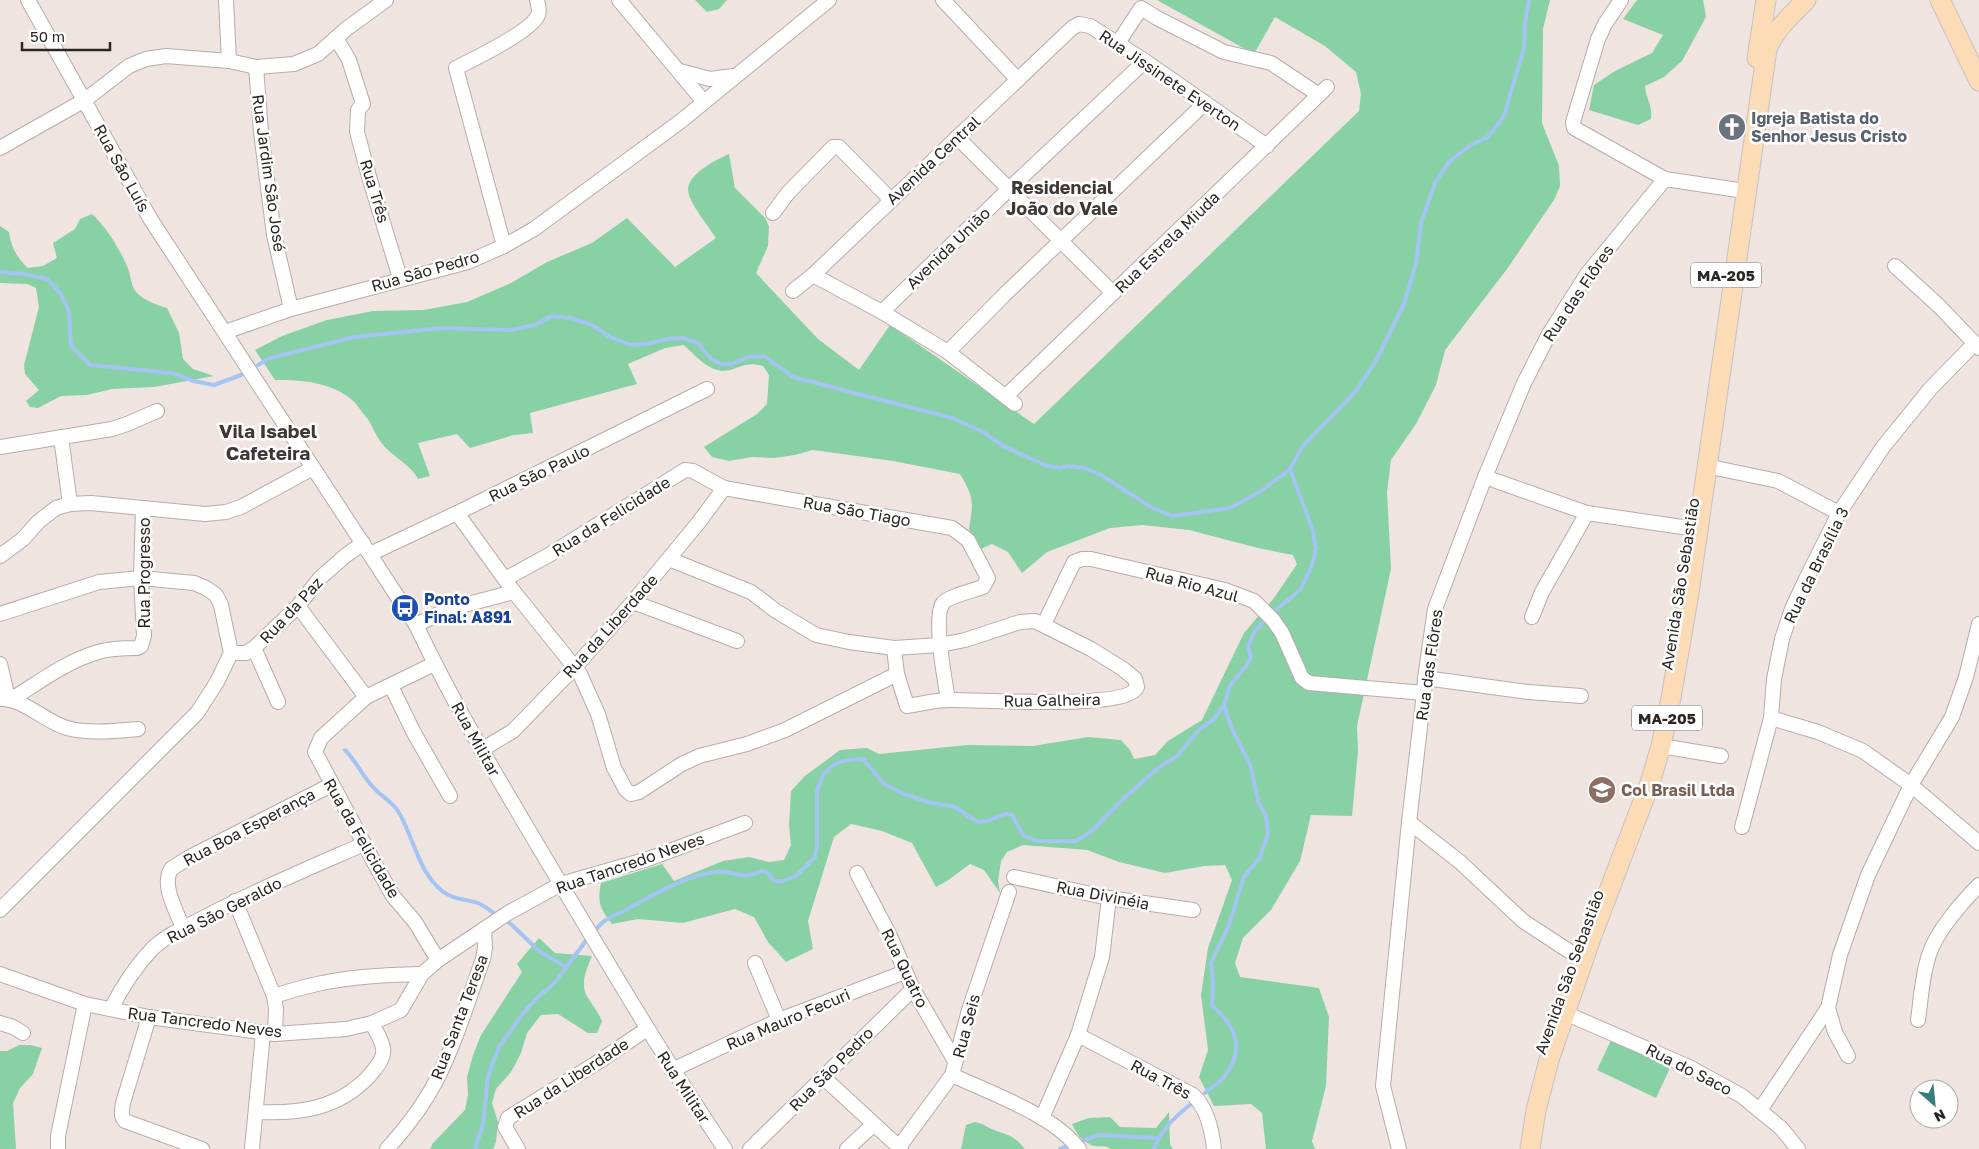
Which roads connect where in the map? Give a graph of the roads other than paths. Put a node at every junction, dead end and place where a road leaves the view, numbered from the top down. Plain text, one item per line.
1 (28, 0) edge
2 (226, 0) edge
3 (386, 0) edge
4 (537, 0) edge
5 (619, 0) edge
6 (829, 0) edge
7 (943, 0) edge
8 (1622, 0) edge
9 (1766, 0) edge
10 (1777, 0) edge
11 (1940, 0) edge
12 (1804, 2) edge
13 (1072, 28) joint
14 (336, 38) junction
15 (1118, 43) junction
16 (229, 60) junction
17 (1145, 61) junction
18 (256, 67) junction
19 (680, 71) junction
20 (1018, 80) junction
21 (1979, 81) edge
22 (714, 85) junction
23 (85, 100) junction
24 (704, 102) junction
25 (1205, 103) junction
26 (957, 137) junction
27 (1, 145) edge
28 (1267, 146) junction
29 (1665, 179) junction
30 (1009, 189) junction
31 (1738, 190) junction
32 (891, 200) junction
33 (773, 213) dead end
34 (1061, 241) junction
35 (504, 246) junction
36 (1895, 266) dead end
37 (813, 274) junction
38 (400, 278) junction
39 (793, 291) dead end
40 (1113, 293) junction
41 (291, 309) junction
42 (882, 312) junction
43 (225, 332) junction
44 (1977, 346) edge
45 (948, 352) junction
46 (707, 389) dead end
47 (157, 411) dead end
48 (61, 437) junction
49 (0, 448) edge
50 (1706, 466) junction
51 (313, 468) junction
52 (693, 471) joint
53 (1485, 477) junction
54 (724, 488) junction
55 (70, 504) junction
56 (143, 508) junction
57 (457, 513) junction
58 (1587, 513) junction
59 (1839, 513) junction
60 (1689, 528) junction
61 (367, 549) junction
62 (0, 556) edge
63 (670, 559) junction
64 (141, 578) junction
65 (505, 579) junction
66 (514, 592) junction
67 (633, 602) junction
68 (298, 606) junction
69 (0, 614) edge
70 (1532, 617) dead end
71 (1044, 624) junction
72 (1979, 624) edge
73 (416, 625) junction
74 (737, 641) dead end
75 (940, 645) junction
76 (254, 648) junction
77 (894, 648) junction
78 (230, 653) junction
79 (0, 664) edge
80 (434, 664) junction
81 (575, 667) junction
82 (897, 674) junction
83 (1425, 678) junction
84 (391, 686) junction
85 (1424, 693) junction
86 (1581, 696) dead end
87 (366, 697) junction
88 (7, 699) edge
89 (948, 700) junction
90 (278, 702) dead end
91 (1771, 718) junction
92 (138, 729) dead end
93 (1661, 746) junction
94 (481, 750) junction
95 (1721, 756) dead end
96 (331, 785) junction
97 (1911, 785) junction
98 (450, 796) dead end
99 (1409, 822) junction
100 (745, 823) dead end
101 (1742, 827) dead end
102 (1979, 843) edge
103 (364, 844) junction
104 (857, 873) dead end
105 (1014, 877) dead end
106 (561, 884) junction
107 (1979, 885) edge
108 (1009, 892) dead end
109 (1109, 898) junction
110 (235, 901) junction
111 (0, 910) edge
112 (1192, 910) dead end
113 (489, 926) junction
114 (184, 928) junction
115 (1575, 955) junction
116 (438, 960) junction
117 (755, 963) dead end
118 (905, 972) junction
119 (0, 974) edge
120 (422, 974) junction
121 (913, 988) junction
122 (274, 996) junction
123 (85, 1004) junction
124 (1828, 1008) junction
125 (111, 1009) junction
126 (1565, 1013) junction
127 (149, 1017) junction
128 (779, 1020) junction
129 (1918, 1020) dead end
130 (0, 1023) edge
131 (372, 1023) junction
132 (647, 1029) junction
133 (23, 1033) dead end
134 (269, 1033) junction
135 (1078, 1035) junction
136 (1848, 1056) dead end
137 (956, 1061) junction
138 (672, 1070) junction
139 (952, 1075) junction
140 (822, 1077) junction
141 (1760, 1110) junction
142 (256, 1112) junction
143 (1042, 1118) junction
144 (873, 1125) junction
145 (900, 1148) edge
146 (1079, 1148) edge
147 (58, 1149) edge
148 (202, 1149) edge
149 (252, 1149) edge
150 (387, 1149) edge
151 (518, 1149) edge
152 (725, 1149) edge
153 (750, 1149) edge
154 (847, 1149) edge
155 (1214, 1149) edge
156 (1399, 1149) edge
157 (1519, 1149) edge
158 (1530, 1149) edge
159 (1798, 1149) edge

1 - 23 street, Rua São Luís
2 - 16 street
3 - 14 street
4 - 35 street
5 - 19 street
6 - 22 street, Rua São Pedro
7 - 20 street
8 - 29 street
9 - 31 main road, Avenida São Sebastião / MA-205
10 - 12 main road
11 - 21 main road
12 - 50 main road, Avenida São Sebastião / MA-205
13 - 15 street, Rua Jissinete Everton
13 - 20 street, Avenida Central
14 - 18 street
14 - 38 street, Rua Três
15 - 17 street, Rua Jissinete Everton
15 - 28 street, Rua Estrela Miuda
16 - 18 street
16 - 23 street
17 - 25 street, Rua Jissinete Everton
17 - 30 street, Avenida União
18 - 41 street, Rua Jardim São José
19 - 22 street
19 - 24 street
20 - 26 street, Avenida Central
22 - 24 street, Rua São Pedro
23 - 27 street
23 - 43 street, Rua São Luís
24 - 35 street, Rua São Pedro
25 - 28 street, Rua Jissinete Everton
25 - 34 street
26 - 30 street
26 - 32 street, Avenida Central
28 - 40 street, Rua Estrela Miuda
29 - 31 street
29 - 53 street, Rua das Flôres
30 - 34 street
30 - 42 street, Avenida União
31 - 60 main road, Avenida São Sebastião / MA-205
32 - 33 street
32 - 37 street, Avenida Central
34 - 40 street
34 - 45 street
35 - 38 street, Rua São Pedro
36 - 44 street
37 - 39 street, Avenida Central
37 - 42 street
38 - 41 street, Rua São Pedro
40 - 45 street, Rua Estrela Miuda
41 - 43 street, Rua São Pedro
42 - 45 street
43 - 51 street, Rua Militar
44 - 59 street, Rua da Brasília 3
46 - 57 street, Rua São Paulo
47 - 48 street
48 - 49 street
48 - 55 street
50 - 59 street
50 - 93 main road, Avenida São Sebastião / MA-205
51 - 56 street
51 - 61 street, Rua Militar
52 - 54 street, Rua São Tiago
52 - 65 street, Rua da Felicidade
53 - 58 street
53 - 83 street, Rua das Flôres
54 - 63 street, Rua da Liberdade
54 - 75 street, Rua São Tiago
55 - 56 street
55 - 62 street
56 - 64 street, Rua Progresso
57 - 61 street, Rua São Paulo
57 - 65 street
58 - 60 street
58 - 70 street
59 - 91 street, Rua da Brasília 3
60 - 115 main road, Avenida São Sebastião / MA-205
61 - 68 street, Rua da Paz
61 - 73 street, Rua Militar
63 - 67 street, Rua da Liberdade
63 - 77 street
64 - 69 street
64 - 78 street
64 - 88 street, Rua Progresso
65 - 66 street
66 - 73 street
66 - 81 street
67 - 74 street
67 - 81 street, Rua da Liberdade
68 - 76 street, Rua da Paz
68 - 87 street
71 - 75 street
71 - 85 street, Rua Rio Azul
71 - 89 street, Rua Galheira
72 - 97 street
73 - 80 street, Rua Militar
75 - 77 street
75 - 89 street
76 - 78 street, Rua da Paz
76 - 90 street
77 - 82 street, Rua Galheira
78 - 111 street
79 - 88 street
80 - 84 street
80 - 94 street, Rua Militar
81 - 82 street
81 - 94 street, Rua da Liberdade
82 - 89 street, Rua Galheira
83 - 85 street, Rua das Flôres
83 - 86 street
84 - 87 street
84 - 98 street
85 - 99 street, Rua das Flôres
87 - 96 street, Rua da Felicidade
88 - 92 street
91 - 97 street
91 - 101 street, Rua da Brasília 3
93 - 95 street
93 - 126 main road, Avenida São Sebastião / MA-205
94 - 106 street, Rua Militar
96 - 103 street, Rua da Felicidade
96 - 114 street, Rua Boa Esperança
97 - 102 street
97 - 124 street
99 - 115 street
99 - 156 street, Rua das Flôres
100 - 106 street, Rua Tancredo Neves
103 - 110 street, Rua São Geraldo
103 - 116 street, Rua da Felicidade
104 - 118 street, Rua Quatro
105 - 109 street, Rua Divinéia
106 - 113 street, Rua Tancredo Neves
106 - 132 street, Rua Militar
107 - 129 street
108 - 137 street, Rua Seis
109 - 112 street, Rua Divinéia
109 - 135 street
110 - 114 street, Rua São Geraldo
110 - 122 street
113 - 116 street, Rua Tancredo Neves
113 - 150 street, Rua Santa Teresa
114 - 125 street, Rua São Geraldo
115 - 157 main road, Avenida São Sebastião / MA-205
116 - 120 street, Rua Tancredo Neves
117 - 128 street
118 - 121 street, Rua Quatro
118 - 128 street, Rua Mauro Fecuri
119 - 123 street, Rua Tancredo Neves
120 - 122 street
120 - 131 street, Rua Tancredo Neves
121 - 137 street, Rua Quatro
121 - 140 street, Rua São Pedro
122 - 134 street
123 - 125 street, Rua Tancredo Neves
123 - 147 street
124 - 136 street
124 - 141 street
125 - 127 street, Rua Tancredo Neves
126 - 141 street, Rua do Saco
126 - 158 main road, Avenida São Sebastião / MA-205
127 - 134 street, Rua Tancredo Neves
127 - 148 street
128 - 138 street, Rua Mauro Fecuri
130 - 133 street
131 - 134 street, Rua Tancredo Neves
131 - 142 street
132 - 138 street, Rua Militar
132 - 151 street, Rua da Liberdade
134 - 142 street
135 - 143 street
135 - 155 street, Rua Três
137 - 139 street, Rua Seis
138 - 152 street, Rua Militar
139 - 143 street
139 - 145 street, Rua Seis
140 - 144 street
140 - 153 street, Rua São Pedro
141 - 159 street, Rua do Saco
142 - 149 street
143 - 146 street
144 - 145 street
144 - 154 street

